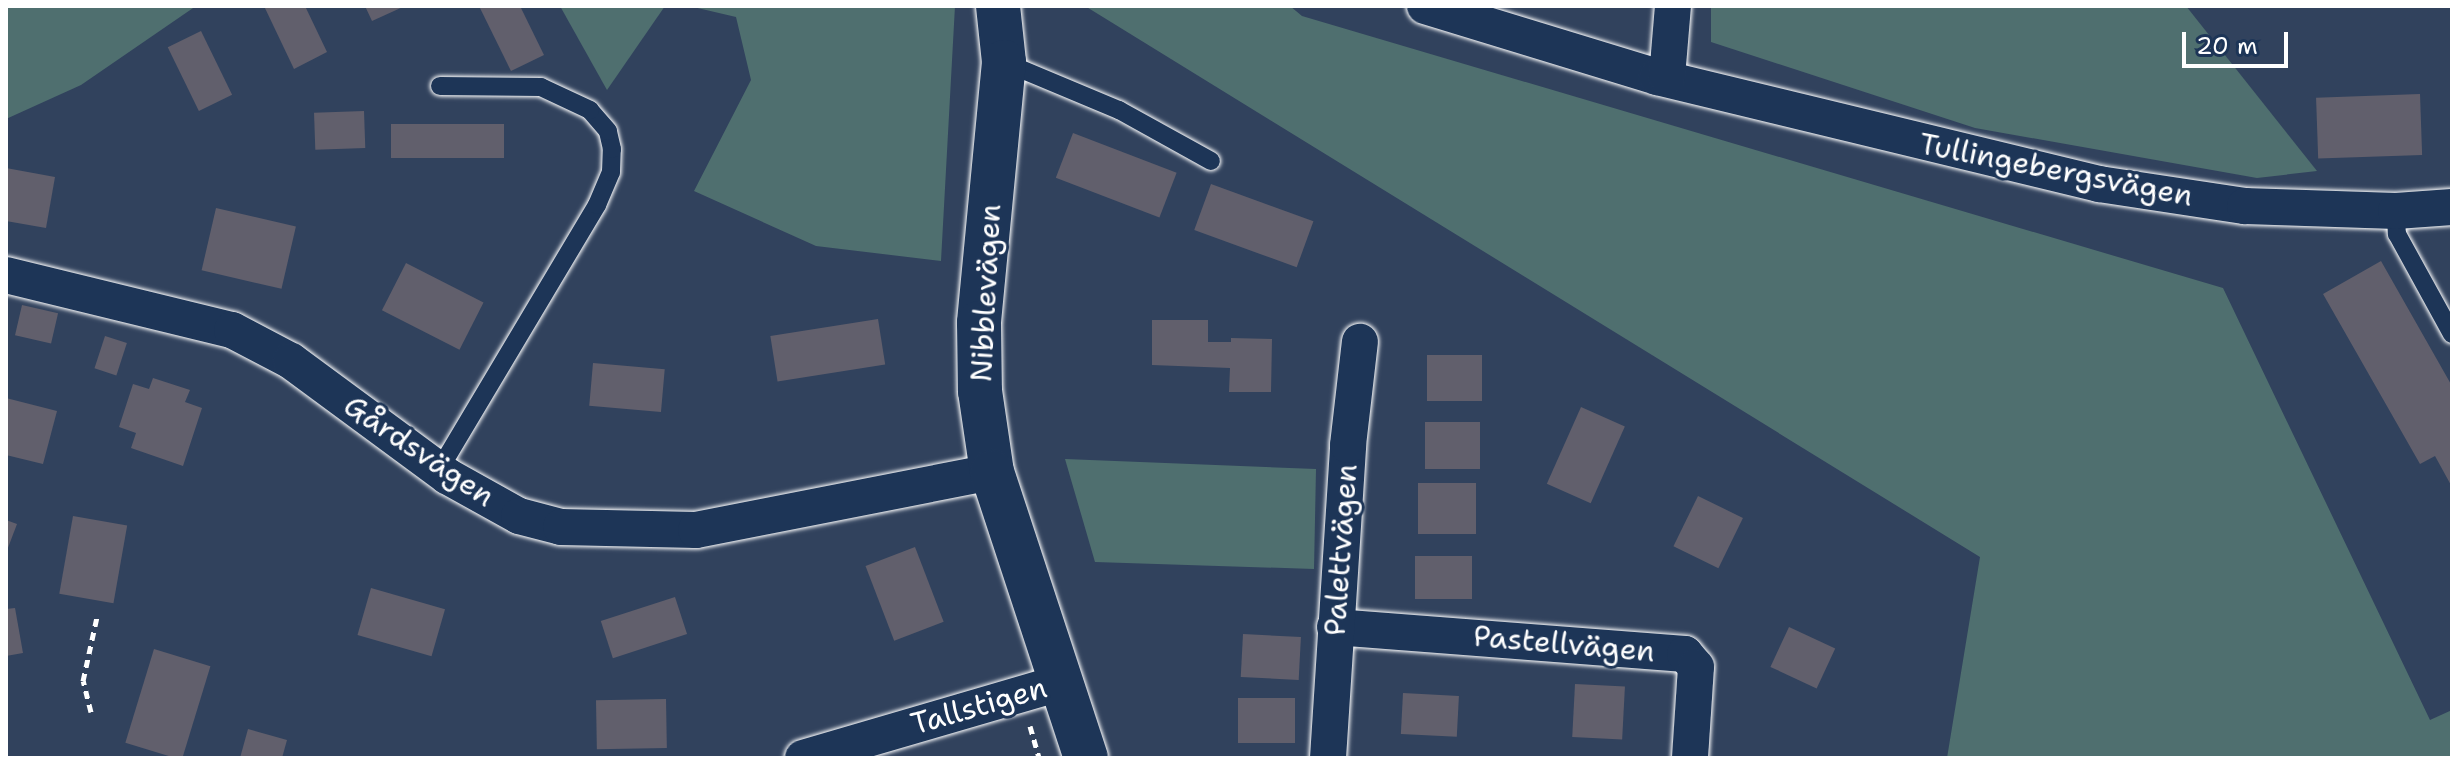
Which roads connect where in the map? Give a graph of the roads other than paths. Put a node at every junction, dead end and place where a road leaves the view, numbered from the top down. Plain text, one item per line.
1 (998, 6) edge
2 (1425, 6) edge
3 (1673, 6) edge
4 (1004, 62) junction
5 (1667, 77) junction
6 (440, 86) dead end
7 (1211, 161) dead end
8 (2452, 207) edge
9 (2396, 211) junction
10 (6, 275) edge
11 (2452, 334) edge
12 (1360, 342) dead end
13 (439, 470) junction
14 (992, 472) junction
15 (1335, 627) junction
16 (1063, 682) junction
17 (803, 758) edge
18 (1086, 758) edge
19 (1328, 758) edge
20 (1690, 758) edge

1 - 4 street, Nibblevägen
2 - 5 street, Tullingebergsvägen
3 - 5 street
4 - 7 lane
4 - 14 street, Nibblevägen
5 - 9 street, Tullingebergsvägen
6 - 13 lane
8 - 9 street, Tullingebergsvägen
9 - 11 lane
10 - 13 street, Gårdsvägen
12 - 15 street, Palettvägen
13 - 14 street, Gårdsvägen
14 - 16 street, Nibblevägen
15 - 19 street, Palettvägen
15 - 20 street, Pastellvägen
16 - 17 street, Tallstigen
16 - 18 street, Nibblevägen

